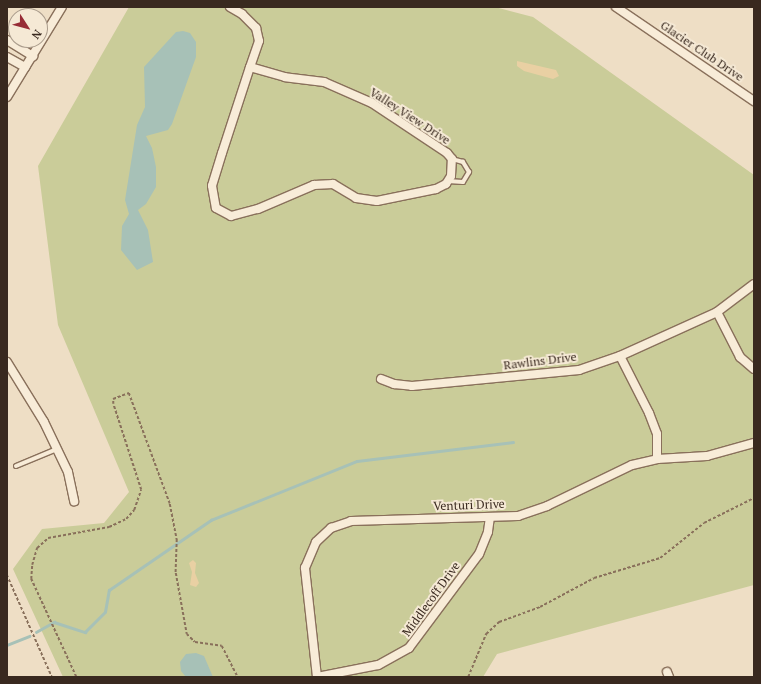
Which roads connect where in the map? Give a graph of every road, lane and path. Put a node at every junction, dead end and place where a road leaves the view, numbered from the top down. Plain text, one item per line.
1 (62, 7) edge
2 (230, 7) edge
3 (616, 7) edge
4 (21, 48) edge
5 (33, 56) junction
6 (7, 57) edge
7 (25, 67) junction
8 (250, 67) junction
9 (7, 97) edge
10 (754, 101) edge
11 (452, 159) junction
12 (448, 181) junction
13 (754, 284) edge
14 (717, 312) junction
15 (620, 356) junction
16 (7, 362) edge
17 (754, 369) edge
18 (381, 379) dead end
19 (754, 443) edge
20 (57, 450) junction
21 (657, 459) junction
22 (16, 466) dead end
23 (754, 498) edge
24 (74, 501) dead end
25 (490, 517) junction
26 (7, 575) edge
27 (52, 677) edge
28 (76, 677) edge
29 (238, 677) edge
30 (317, 677) edge
31 (468, 677) edge

1 - 5 street
2 - 8 street
3 - 10 street, Glacier Club Drive
4 - 5 street
5 - 7 street
6 - 7 street
7 - 9 street
8 - 11 street, Valley View Drive
8 - 12 street
11 - 12 street, Valley View Drive
11 - 12 lane
13 - 14 street, Rawlins Drive
14 - 15 street, Rawlins Drive
14 - 17 street
15 - 18 street, Rawlins Drive
15 - 21 street
16 - 20 street
19 - 21 street, Venturi Drive
20 - 22 lane
20 - 24 street
21 - 25 street, Venturi Drive
23 - 31 path
25 - 30 street, Middlecoff Drive
25 - 30 street, Venturi Drive
26 - 27 path
28 - 29 path

